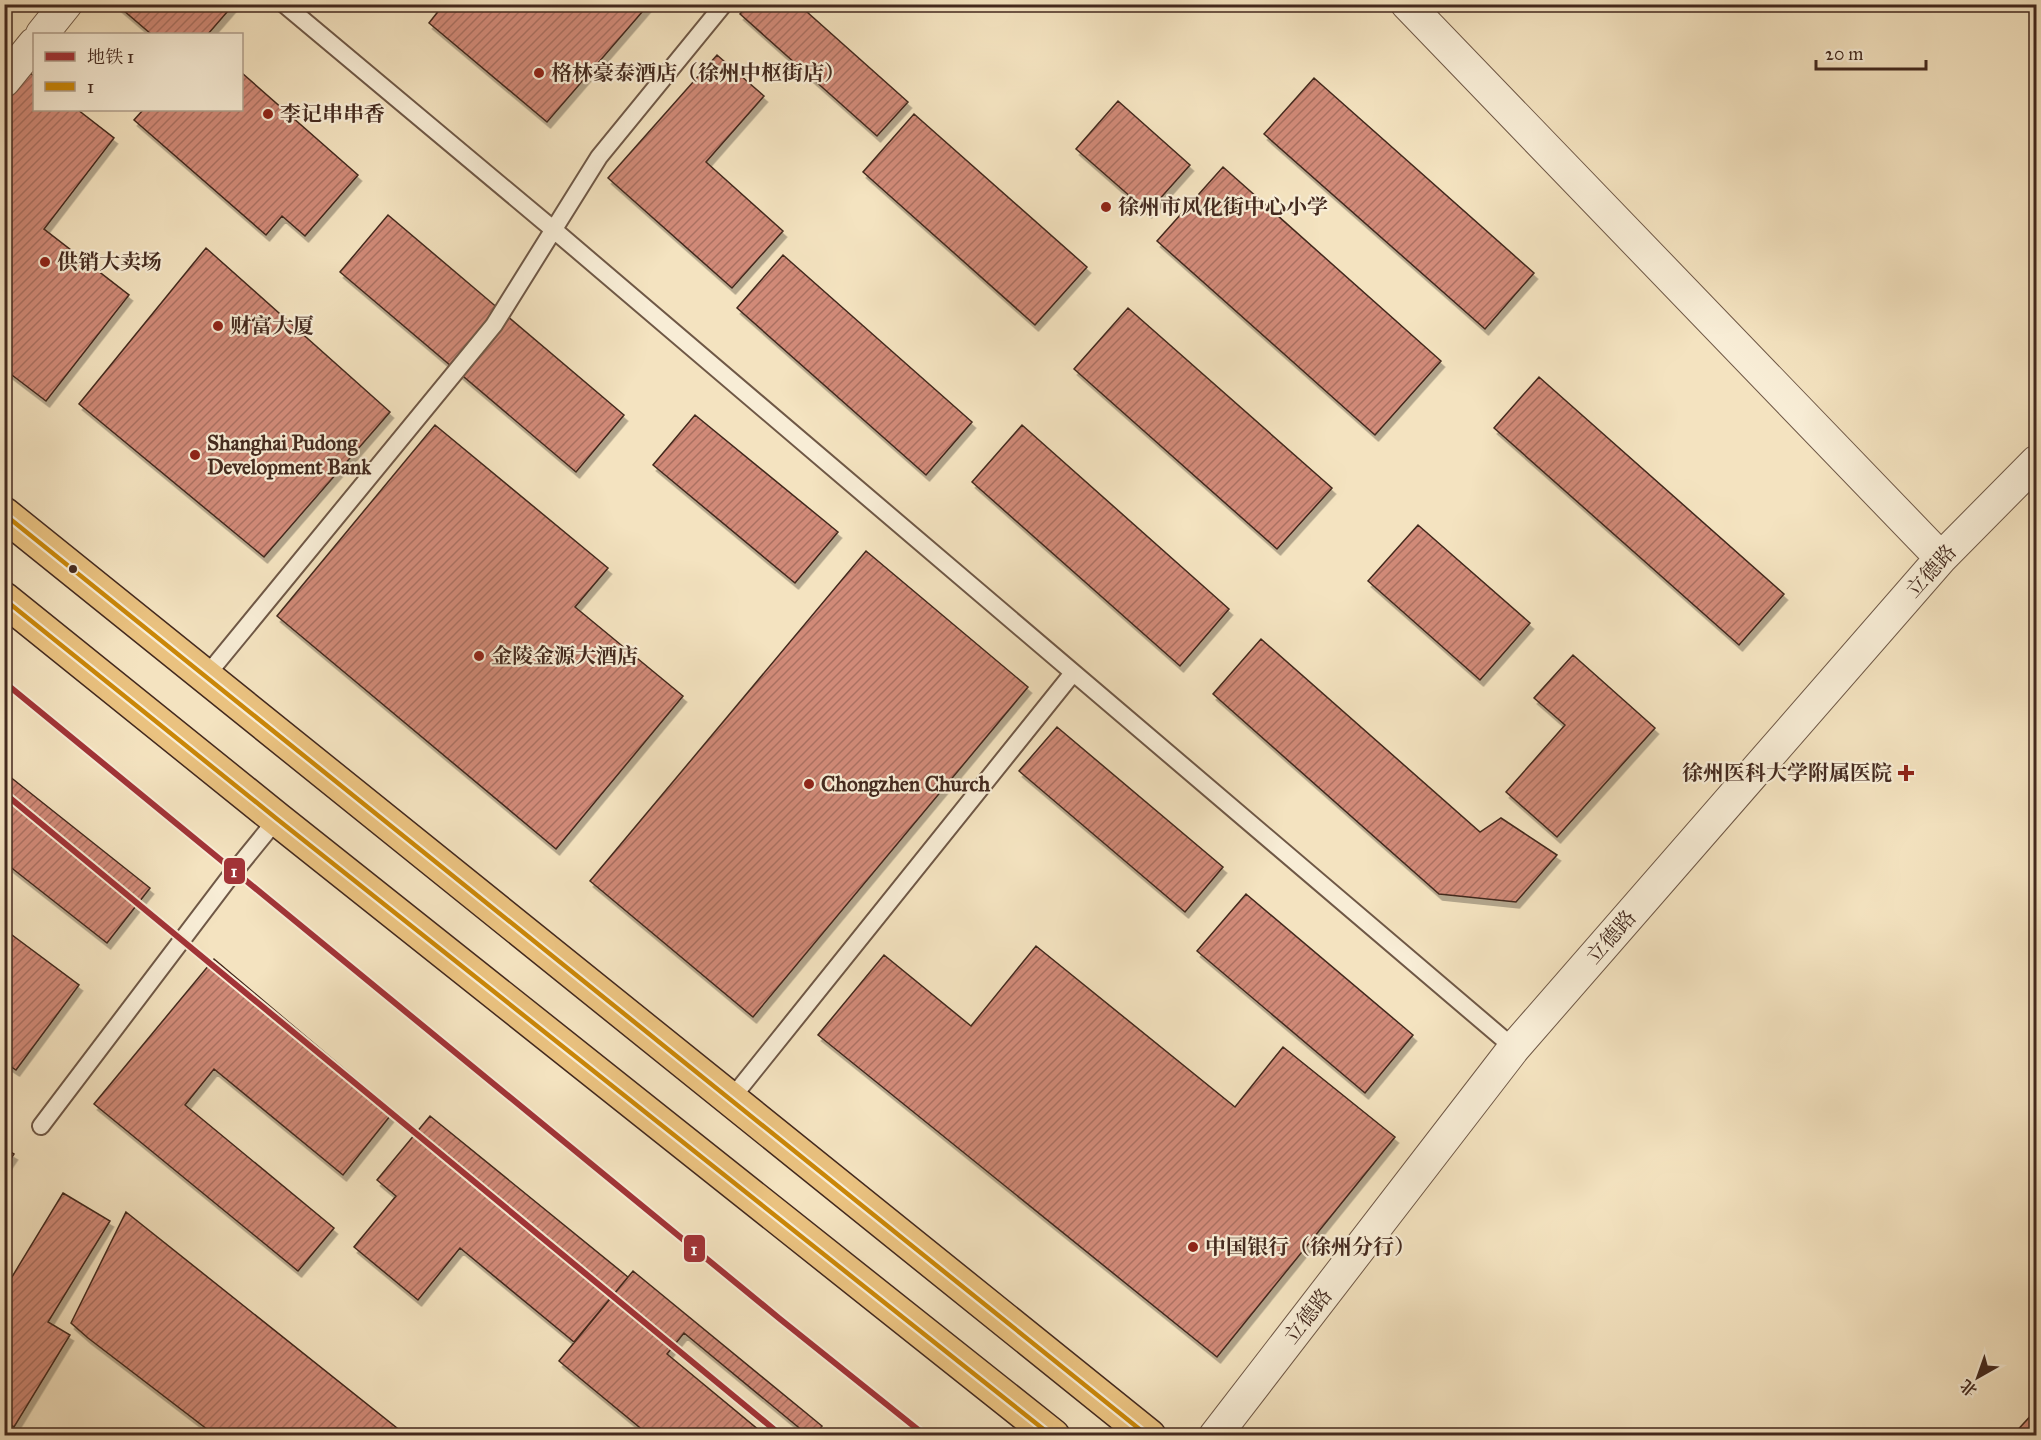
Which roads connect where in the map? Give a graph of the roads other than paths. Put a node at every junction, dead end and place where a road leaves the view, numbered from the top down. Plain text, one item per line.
1 (66, 4) edge
2 (285, 4) edge
3 (724, 4) edge
4 (1407, 4) edge
5 (43, 33) edge
6 (33, 45) edge
7 (4, 81) edge
8 (554, 230) junction
9 (2037, 462) edge
10 (4, 514) edge
11 (1941, 558) junction
12 (4, 599) edge
13 (1072, 673) junction
14 (206, 676) junction
15 (277, 819) junction
16 (1514, 1048) junction
17 (731, 1099) junction
18 (41, 1126) dead end
19 (1053, 1436) edge
20 (1149, 1436) edge
21 (1215, 1436) edge

1 - 5 street
2 - 8 lane
3 - 8 lane
4 - 11 street
6 - 7 street
8 - 13 lane
8 - 14 lane
9 - 11 street, 立德路
10 - 14 main road
11 - 16 street, 立德路
12 - 15 main road
13 - 16 lane
13 - 17 lane
14 - 17 main road
15 - 18 lane
15 - 19 main road
16 - 21 street, 立德路
17 - 20 main road

